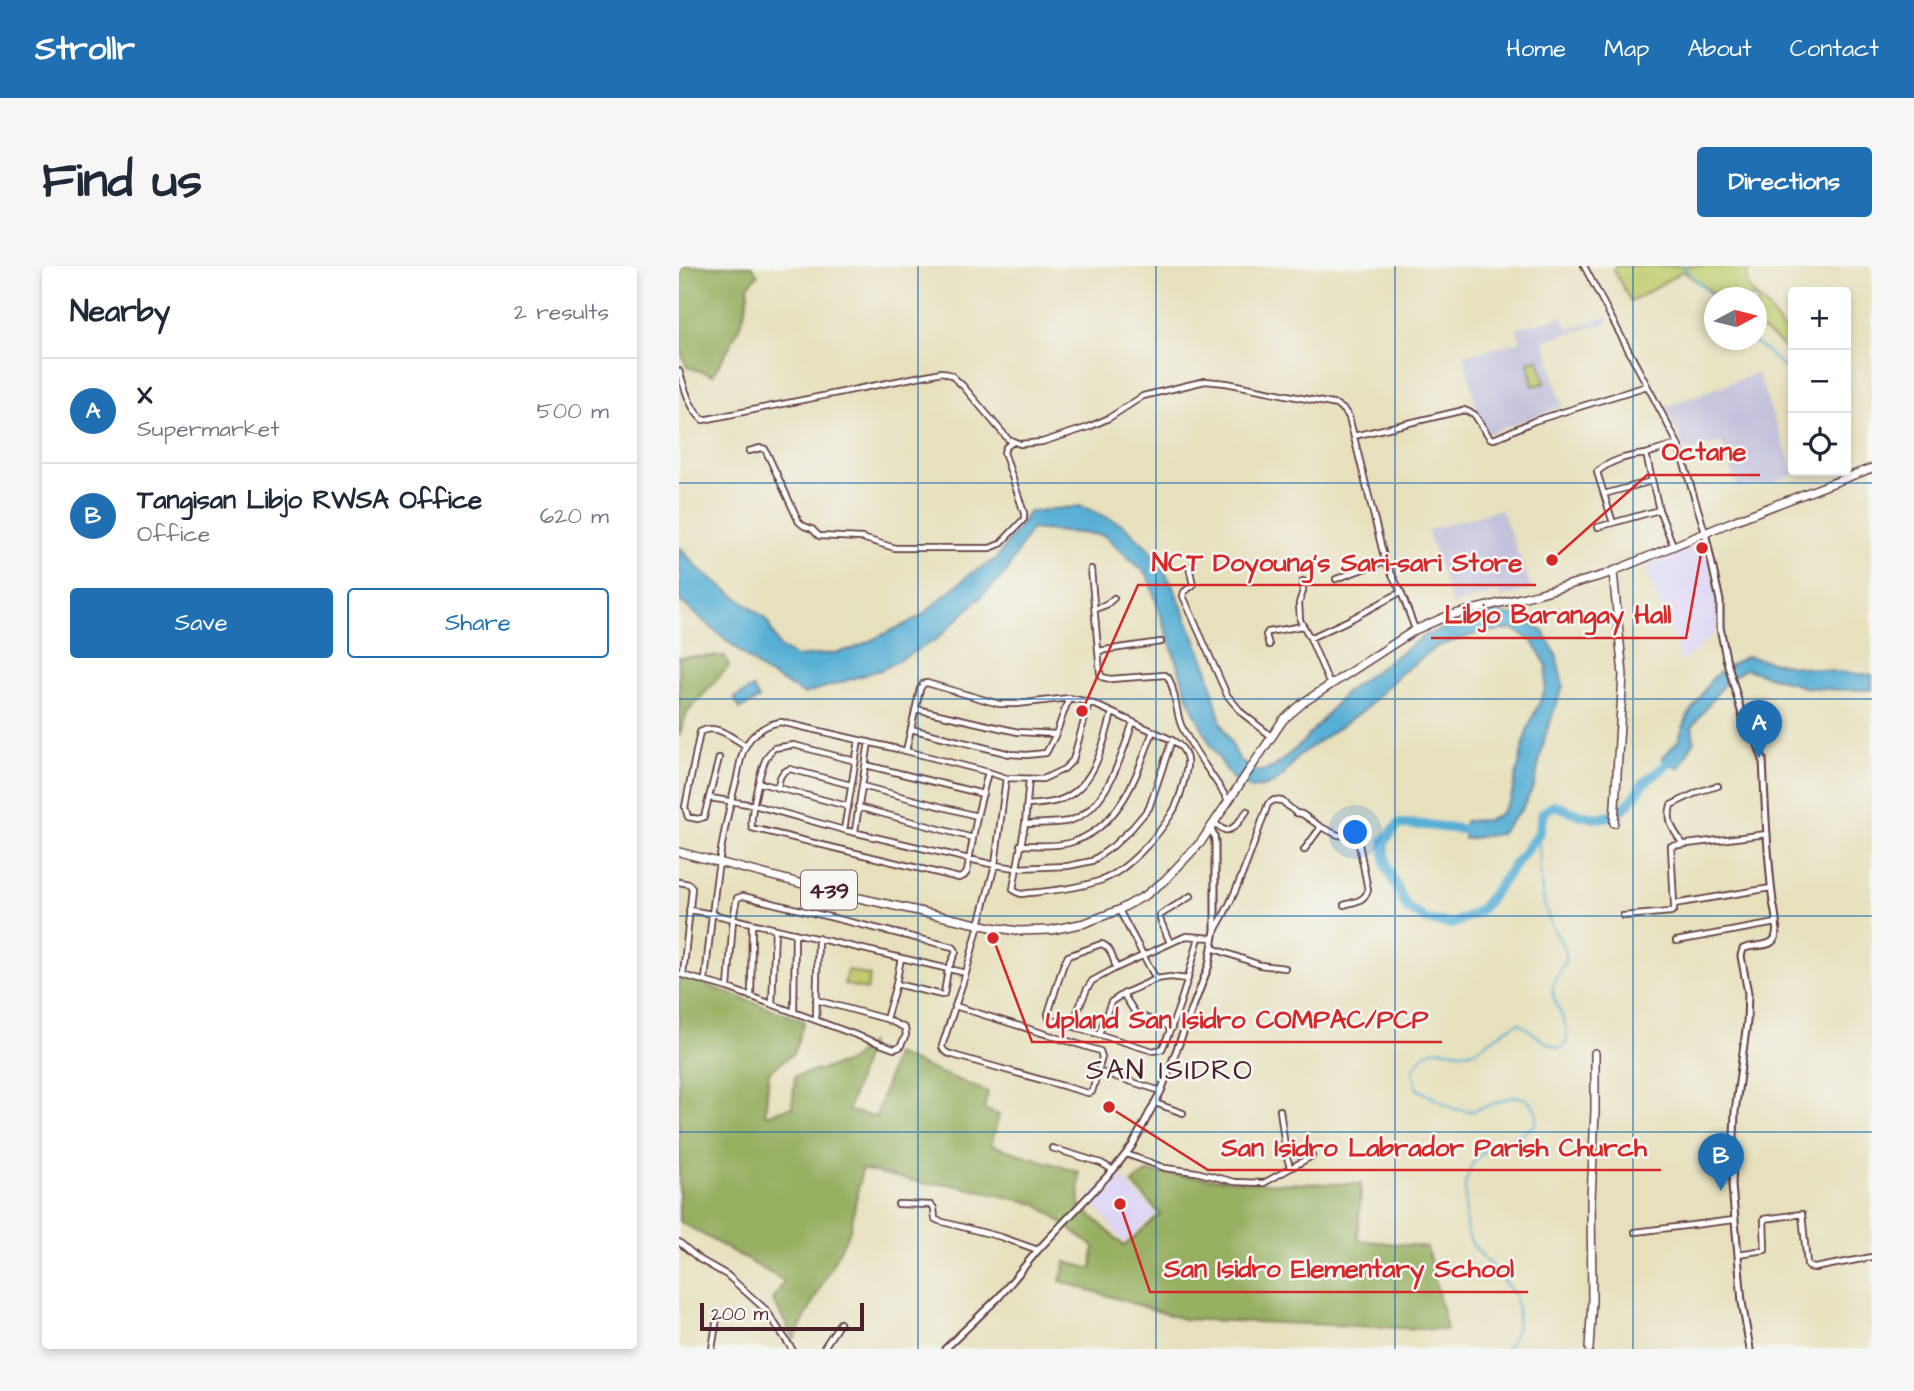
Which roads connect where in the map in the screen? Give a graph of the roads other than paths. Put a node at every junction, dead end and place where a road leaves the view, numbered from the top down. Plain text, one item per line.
1 (1584, 266) edge
2 (679, 371) edge
3 (1647, 386) junction
4 (1354, 436) junction
5 (1013, 442) junction
6 (1678, 444) junction
7 (748, 451) dead end
8 (1646, 454) junction
9 (1872, 468) edge
10 (1652, 481) junction
11 (1604, 494) junction
12 (1660, 510) junction
13 (1613, 523) junction
14 (1598, 527) dead end
15 (1705, 532) junction
16 (1674, 546) junction
17 (1385, 561) junction
18 (1189, 566) dead end
19 (1091, 569) dead end
20 (1613, 571) junction
21 (1336, 579) dead end
22 (1303, 581) dead end
23 (1401, 592) junction
24 (1114, 598) dead end
25 (1095, 609) junction
26 (1303, 626) junction
27 (1415, 630) junction
28 (1310, 638) junction
29 (1161, 642) dead end
30 (1269, 645) dead end
31 (1098, 651) junction
32 (1330, 685) junction
33 (1069, 698) junction
34 (1089, 702) junction
35 (916, 709) junction
36 (1112, 713) junction
37 (1133, 722) junction
38 (911, 729) junction
39 (1153, 730) junction
40 (1056, 734) junction
41 (1271, 736) junction
42 (859, 740) junction
43 (1173, 740) junction
44 (869, 742) junction
45 (746, 746) junction
46 (906, 751) junction
47 (719, 758) dead end
48 (855, 761) junction
49 (866, 765) junction
50 (988, 772) junction
51 (1006, 778) junction
52 (1030, 779) junction
53 (759, 783) junction
54 (851, 785) junction
55 (862, 786) junction
56 (1718, 786) dead end
57 (778, 788) junction
58 (983, 794) junction
59 (710, 798) junction
60 (731, 800) junction
61 (1228, 800) junction
62 (754, 805) junction
63 (1027, 805) junction
64 (847, 806) junction
65 (858, 807) junction
66 (1247, 811) dead end
67 (977, 816) junction
68 (1614, 823) dead end
69 (1025, 824) junction
70 (1212, 825) junction
71 (1321, 827) junction
72 (844, 830) junction
73 (855, 831) junction
74 (1767, 834) junction
75 (973, 838) junction
76 (1020, 845) junction
77 (1684, 845) junction
78 (1304, 850) dead end
79 (679, 852) edge
80 (969, 858) junction
81 (719, 862) junction
82 (995, 865) junction
83 (1016, 868) junction
84 (679, 882) edge
85 (1772, 888) junction
86 (1191, 896) dead end
87 (1674, 904) junction
88 (1344, 905) dead end
89 (689, 910) junction
90 (1119, 910) junction
91 (712, 914) junction
92 (1623, 916) dead end
93 (733, 919) junction
94 (1776, 923) junction
95 (752, 924) junction
96 (980, 925) junction
97 (775, 929) junction
98 (1215, 930) junction
99 (795, 933) junction
100 (1199, 937) junction
101 (818, 938) junction
102 (1213, 938) junction
103 (1676, 941) dead end
104 (1170, 943) junction
105 (1212, 948) junction
106 (1143, 957) junction
107 (901, 958) junction
108 (1116, 968) junction
109 (1285, 968) dead end
110 (948, 969) junction
111 (966, 973) junction
112 (681, 974) edge
113 (1156, 979) junction
114 (1188, 979) junction
115 (705, 980) junction
116 (896, 984) junction
117 (728, 988) junction
118 (1123, 994) junction
119 (751, 997) junction
120 (816, 1000) junction
121 (772, 1004) junction
122 (955, 1006) junction
123 (794, 1012) junction
124 (816, 1019) junction
125 (885, 1019) junction
126 (1071, 1026) junction
127 (1172, 1028) junction
128 (1099, 1034) junction
129 (1595, 1053) dead end
130 (1097, 1071) junction
131 (1161, 1091) junction
132 (1155, 1103) junction
133 (1280, 1110) dead end
134 (1183, 1113) dead end
135 (1052, 1148) dead end
136 (1126, 1154) junction
137 (1312, 1156) dead end
138 (1290, 1167) junction
139 (1113, 1170) junction
140 (898, 1204) dead end
141 (1734, 1220) junction
142 (1636, 1232) dead end
143 (679, 1242) edge
144 (1038, 1250) junction
145 (1738, 1254) junction
146 (1872, 1257) edge
147 (717, 1318) dead end
148 (840, 1323) dead end
149 (712, 1349) edge
150 (792, 1349) edge
151 (823, 1349) edge
152 (945, 1349) edge
153 (1589, 1349) edge
154 (1749, 1349) edge

1 - 3 street
2 - 5 street
3 - 4 street
3 - 6 street
4 - 5 street
4 - 17 street
5 - 7 street
6 - 8 street
6 - 15 street
8 - 10 street
8 - 11 street
9 - 15 main road, 439
10 - 11 street
10 - 12 street
11 - 13 street
12 - 13 street
12 - 16 street
13 - 14 street
15 - 16 main road, 439
15 - 74 street
16 - 20 main road, 439
17 - 21 street
17 - 23 street
18 - 41 street
19 - 25 street
20 - 27 main road, 439
20 - 68 main road
22 - 26 street
23 - 27 street
23 - 28 street
24 - 25 street
25 - 31 street
26 - 28 street
26 - 30 street
27 - 32 main road, 439
28 - 32 street
29 - 31 street
31 - 61 street
32 - 41 main road, 439
33 - 34 street
33 - 35 street
33 - 40 street
34 - 36 street
34 - 52 street
35 - 38 street
35 - 40 street
36 - 37 street
36 - 63 street
37 - 39 street
37 - 69 street
38 - 40 street
38 - 46 street
39 - 43 street
39 - 76 street
41 - 61 main road, 439
42 - 44 street
42 - 45 street
42 - 48 street
43 - 83 street
43 - 83 street
44 - 46 street
44 - 49 street
45 - 59 street
45 - 60 street
46 - 50 street
47 - 59 street
48 - 53 street
48 - 54 street
49 - 55 street
49 - 58 street
50 - 51 street
50 - 58 street
51 - 52 street
51 - 82 street
52 - 63 street
53 - 57 street
53 - 62 street
54 - 57 street
54 - 64 street
55 - 65 street
55 - 67 street
56 - 77 street
57 - 64 street
58 - 67 street
59 - 60 street
60 - 62 street
60 - 81 street
61 - 70 main road, 439
62 - 72 street
62 - 80 street
63 - 69 street
64 - 72 street
65 - 73 street
65 - 75 street
66 - 70 street
67 - 75 street
69 - 76 street
70 - 90 main road, 439
70 - 98 street
71 - 78 street
71 - 88 street
71 - 98 street
72 - 73 street
73 - 80 street
74 - 77 street
74 - 85 street
75 - 80 street
76 - 83 street
77 - 87 street
79 - 81 main road, 439
80 - 82 street
81 - 91 street
81 - 96 main road, 439
82 - 83 street
82 - 96 street
84 - 89 street
85 - 87 street
85 - 94 street
86 - 104 street
87 - 92 street
89 - 91 street
89 - 112 street
90 - 96 main road, 439
90 - 106 street
91 - 93 street
91 - 115 street
93 - 95 street
93 - 110 street
93 - 117 street
94 - 103 street
94 - 141 street
95 - 97 street
95 - 119 street
96 - 111 street
97 - 99 street
97 - 121 street
98 - 102 street
99 - 101 street
99 - 123 street
100 - 102 street
100 - 104 street
100 - 114 street
101 - 107 street
101 - 120 street
102 - 105 street
104 - 106 street
105 - 109 street
105 - 131 street
106 - 108 street
106 - 113 street
107 - 110 street
107 - 116 street
108 - 126 street
108 - 126 street
110 - 111 street
110 - 116 street
111 - 122 street
112 - 115 street
113 - 114 street
113 - 118 street
114 - 127 street
115 - 117 street
116 - 125 street
117 - 119 street
118 - 127 street
118 - 128 street
119 - 121 street
120 - 124 street
120 - 125 street
121 - 123 street
122 - 130 street
122 - 130 street
123 - 124 street
124 - 125 street
126 - 128 street
127 - 128 street
129 - 153 main road
130 - 131 street
131 - 132 street
132 - 134 street
132 - 136 street
133 - 138 street
135 - 139 street
136 - 138 street
136 - 139 street
137 - 138 street
139 - 144 street
140 - 144 street
141 - 142 street
141 - 145 street
143 - 150 street
144 - 152 street
145 - 146 street
145 - 154 street
147 - 149 street
148 - 151 street

